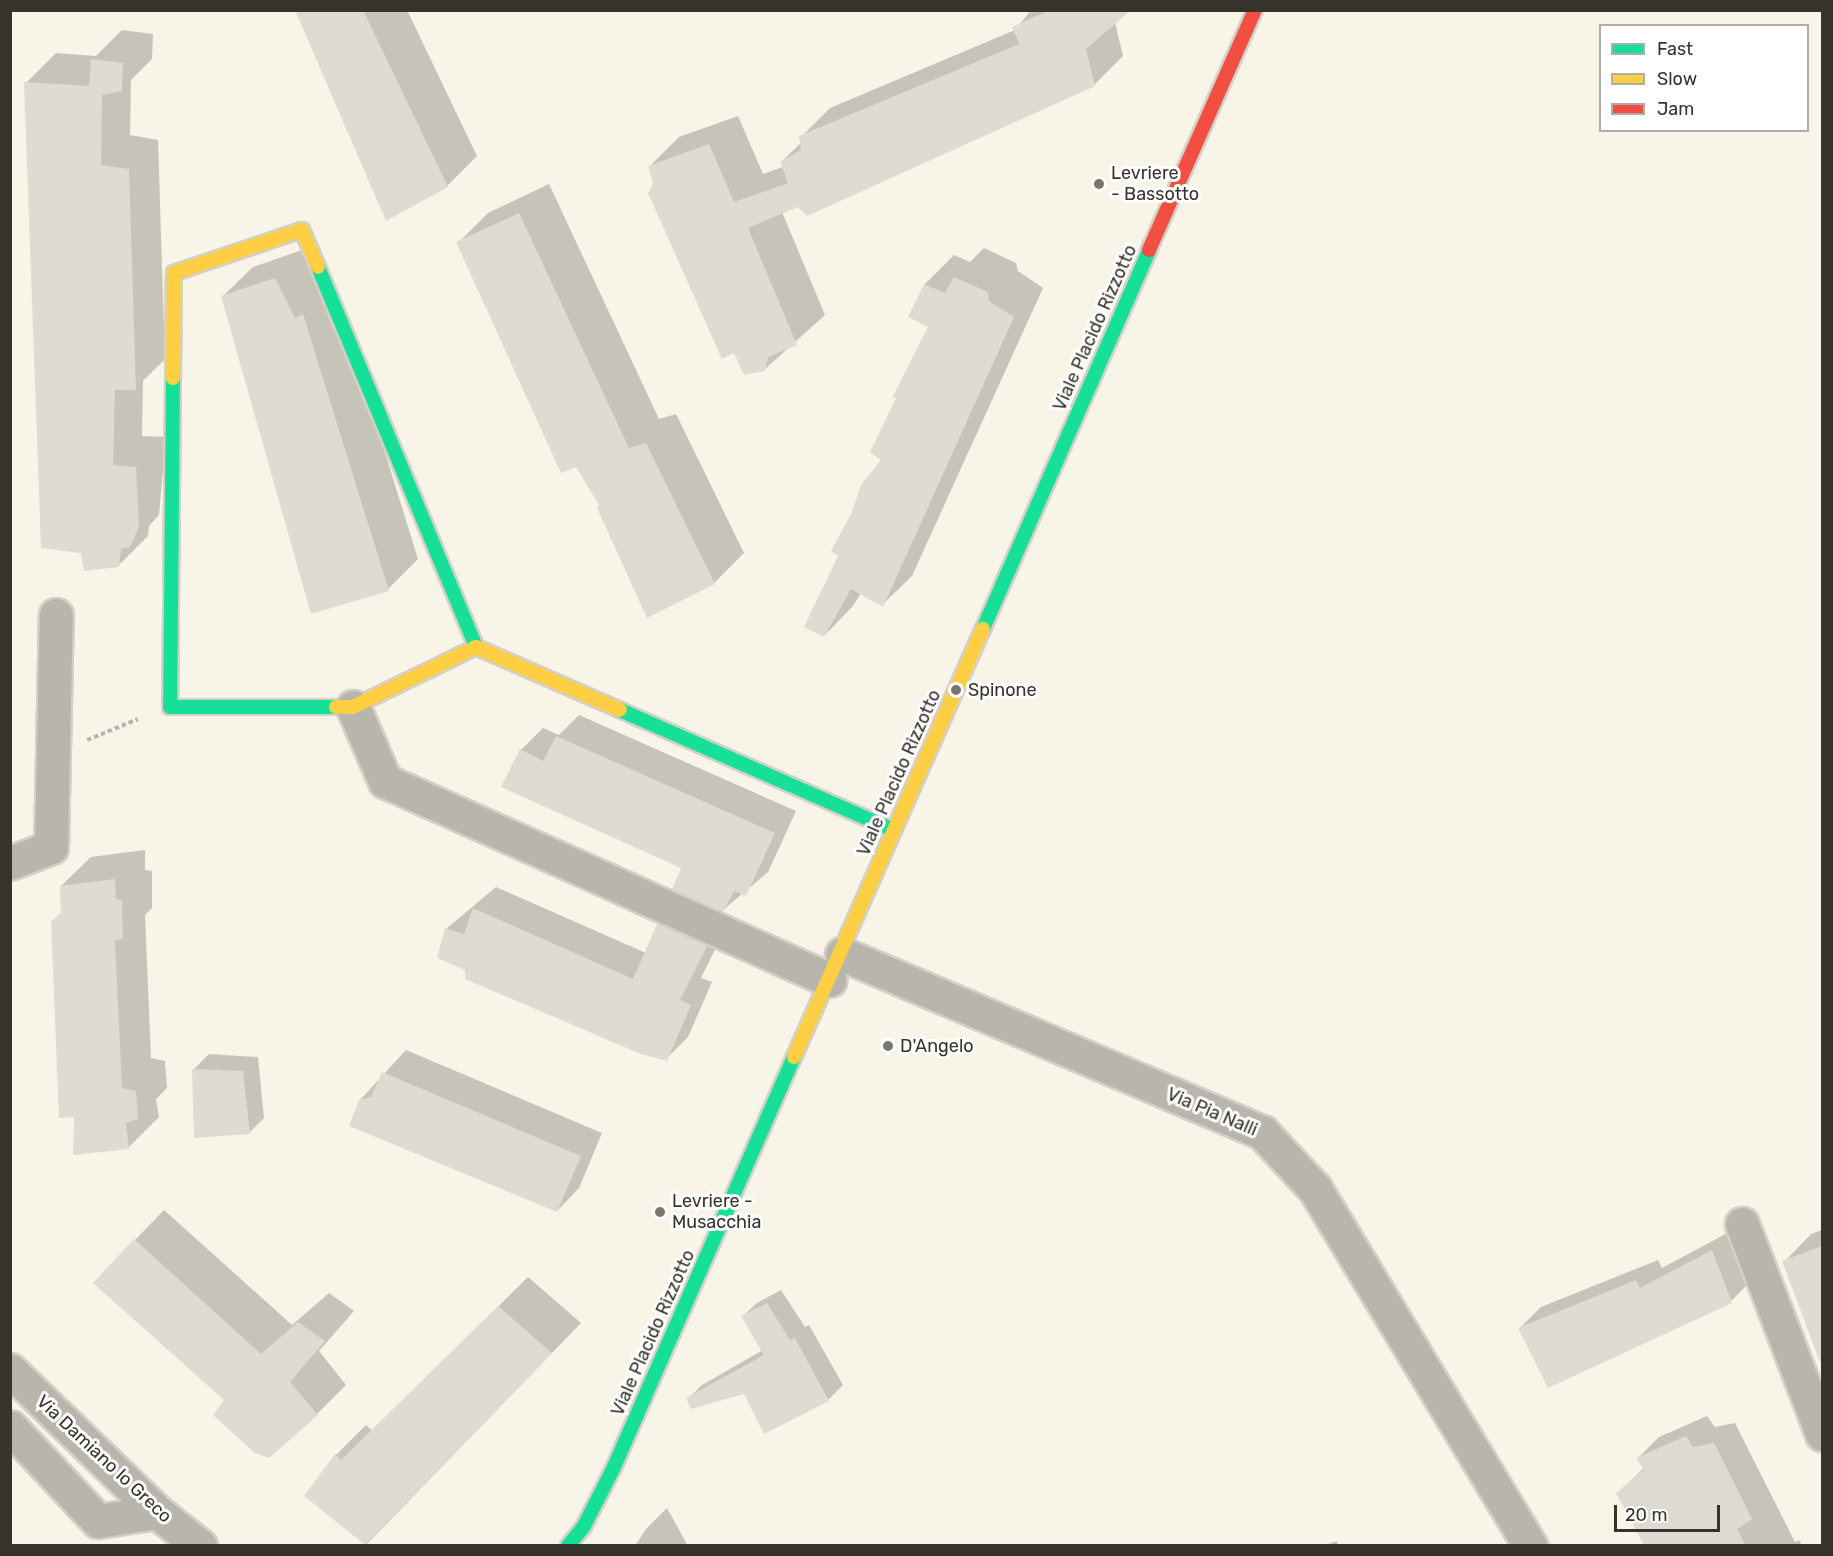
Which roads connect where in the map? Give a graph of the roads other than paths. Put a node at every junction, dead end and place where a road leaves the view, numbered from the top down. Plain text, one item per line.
1 (1255, 10) edge
2 (56, 615) dead end
3 (476, 647) junction
4 (354, 707) junction
5 (893, 830) junction
6 (10, 863) edge
7 (836, 967) junction
8 (1742, 1224) dead end
9 (10, 1370) edge
10 (10, 1427) edge
11 (1822, 1434) edge
12 (158, 1512) junction
13 (200, 1545) edge
14 (568, 1545) edge
15 (1530, 1545) edge

1 - 5 street, Viale Placido Rizzotto
2 - 6 street
3 - 4 street
3 - 4 street
3 - 5 street
4 - 7 street, Via Pia Nalli
5 - 7 street, Viale Placido Rizzotto
7 - 14 street, Viale Placido Rizzotto
7 - 15 street, Via Pia Nalli
8 - 11 street
9 - 12 street, Via Damiano lo Greco
10 - 12 street
12 - 13 street, Via Damiano lo Greco

